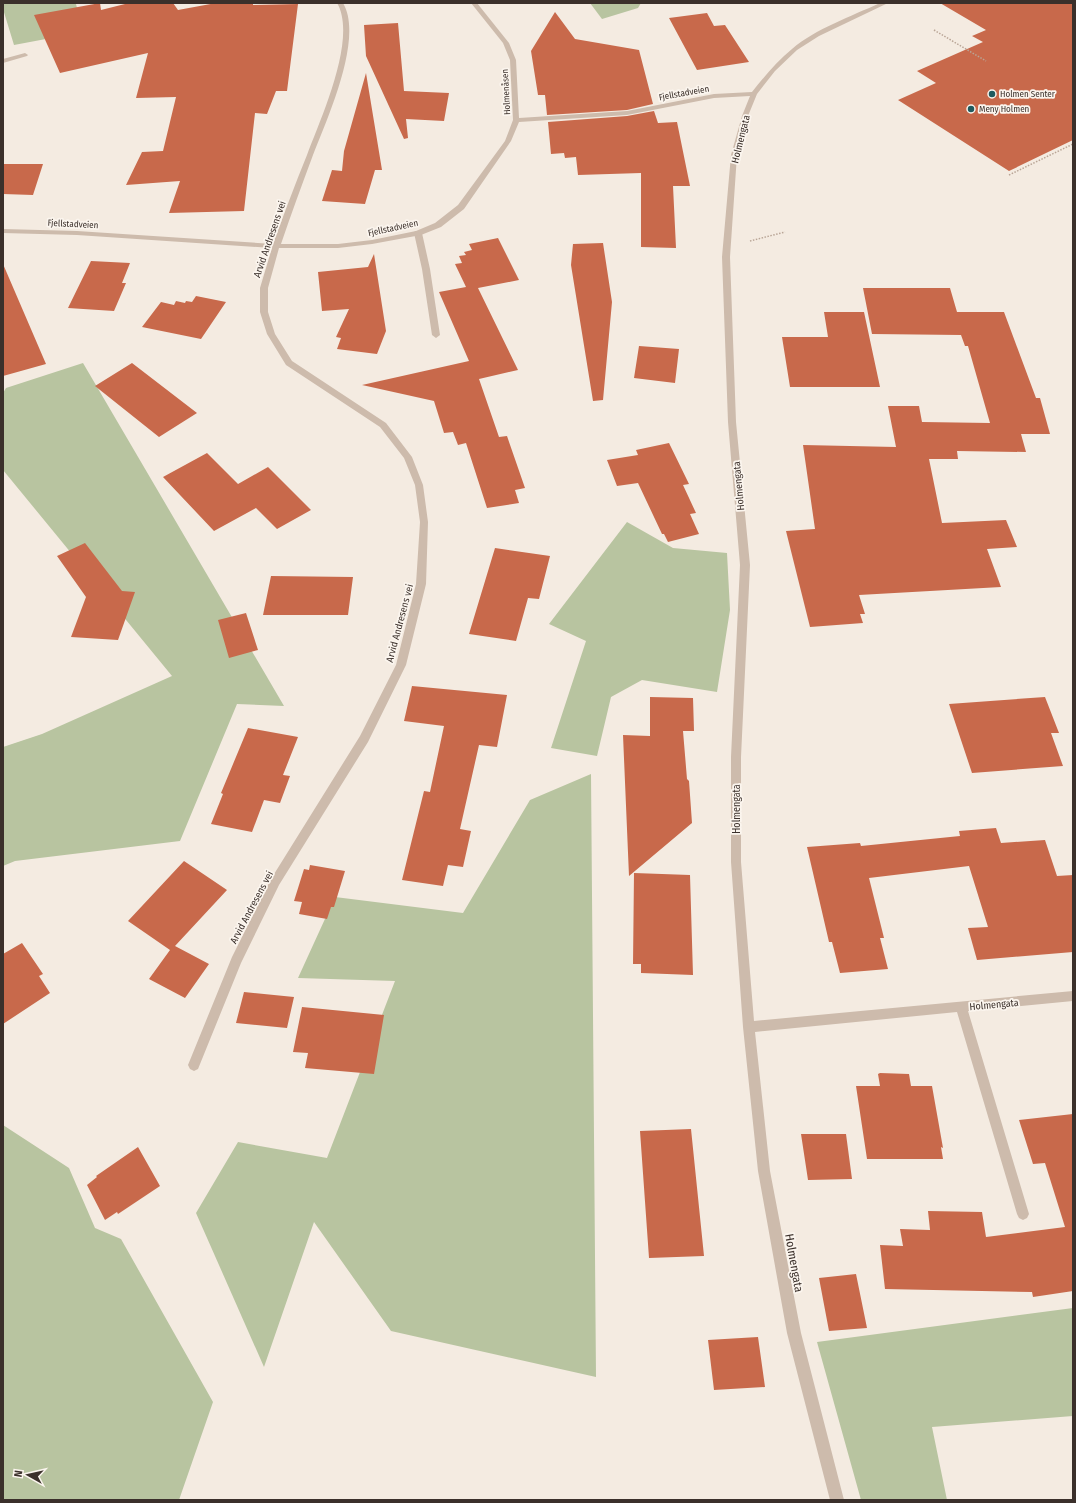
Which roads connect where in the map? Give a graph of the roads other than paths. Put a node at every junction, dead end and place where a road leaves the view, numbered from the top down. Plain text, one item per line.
1 (340, 3) edge
2 (474, 3) edge
3 (885, 3) edge
4 (867, 6) edge
5 (25, 55) dead end
6 (3, 61) edge
7 (754, 94) junction
8 (516, 120) junction
9 (3, 231) edge
10 (418, 233) junction
11 (276, 246) junction
12 (436, 335) dead end
13 (1073, 996) edge
14 (961, 1007) junction
15 (749, 1027) junction
16 (194, 1065) dead end
17 (1023, 1214) dead end
18 (837, 1500) edge

1 - 11 street, Arvid Andresens vei
2 - 8 street, Holmenåsen
3 - 4 street, Holmengata
4 - 7 street, Holmengata
5 - 6 street
7 - 8 street, Fjellstadveien
7 - 15 street, Holmengata
8 - 10 street, Fjellstadveien
9 - 11 street, Fjellstadveien
10 - 11 street, Fjellstadveien
10 - 12 street
11 - 16 street, Arvid Andresens vei
13 - 14 street, Holmengata
14 - 15 street, Holmengata
14 - 17 street
15 - 18 street, Holmengata

